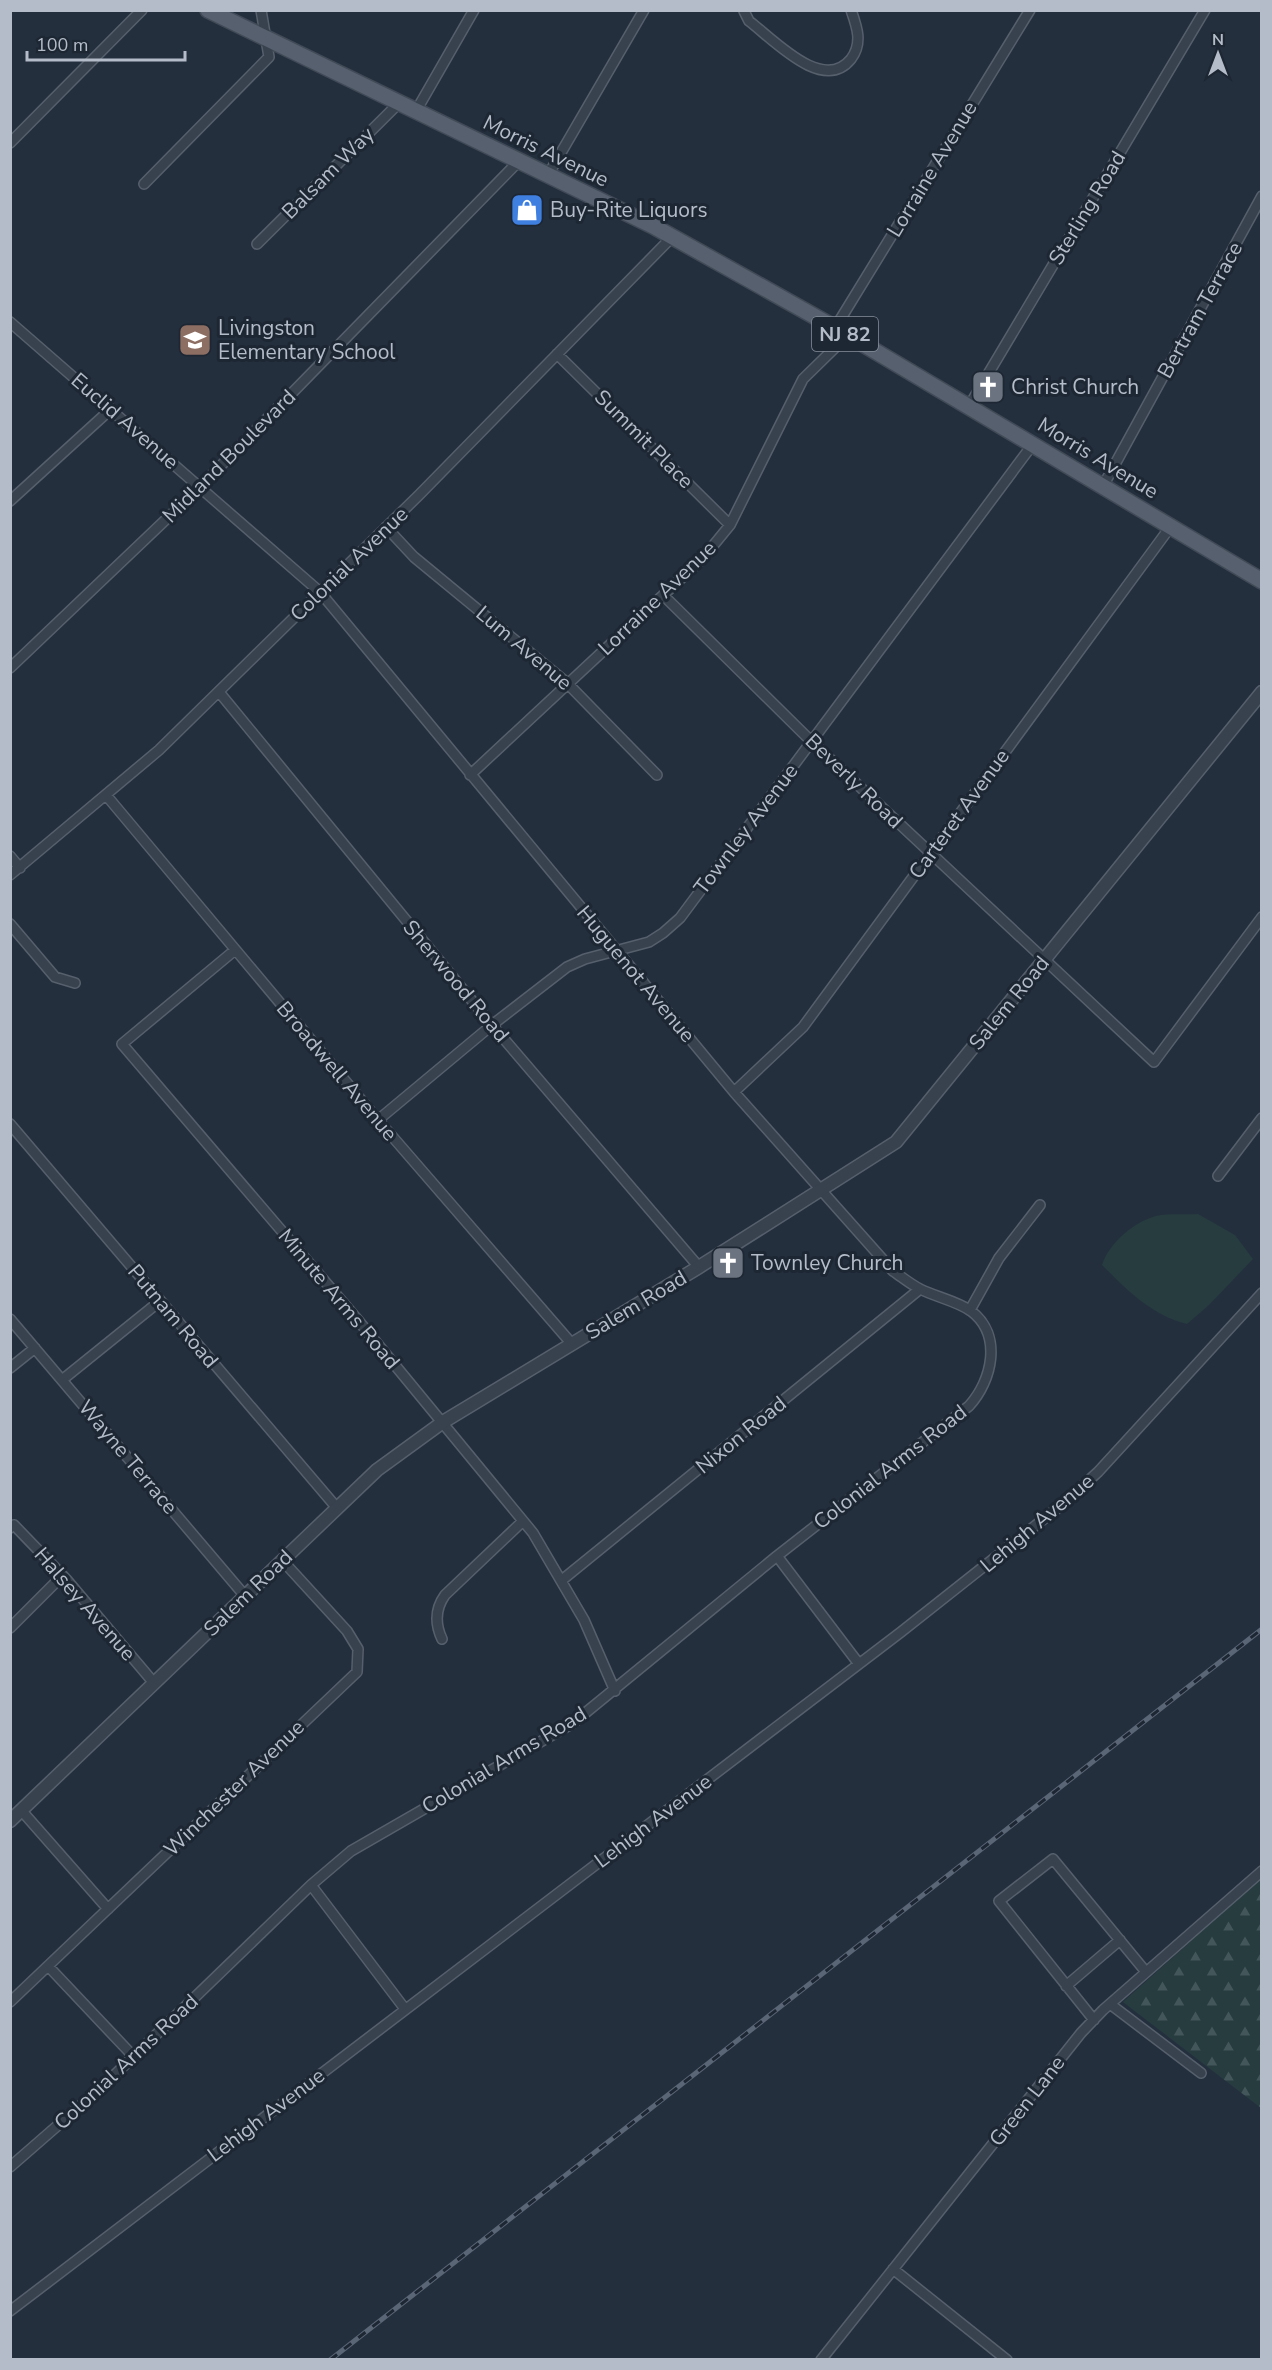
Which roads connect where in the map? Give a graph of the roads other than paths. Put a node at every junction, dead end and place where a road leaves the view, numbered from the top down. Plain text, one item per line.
1 (142, 10) edge
2 (208, 10) edge
3 (261, 10) edge
4 (474, 10) edge
5 (644, 10) edge
6 (851, 10) edge
7 (1030, 10) edge
8 (1205, 10) edge
9 (744, 11) edge
10 (265, 37) junction
11 (399, 103) junction
12 (416, 111) junction
13 (10, 143) edge
14 (519, 161) junction
15 (548, 175) junction
16 (144, 184) dead end
17 (1262, 196) edge
18 (673, 236) junction
19 (257, 244) dead end
20 (12, 325) edge
21 (842, 332) junction
22 (557, 354) junction
23 (969, 406) junction
24 (111, 409) junction
25 (1033, 444) junction
26 (1103, 486) junction
27 (200, 487) junction
28 (10, 501) edge
29 (730, 525) junction
30 (1171, 526) junction
31 (386, 527) junction
32 (1262, 580) edge
33 (320, 592) junction
34 (663, 595) junction
35 (10, 668) edge
36 (567, 683) junction
37 (219, 692) junction
38 (1262, 692) edge
39 (811, 741) junction
40 (470, 775) junction
41 (657, 775) dead end
42 (106, 795) junction
43 (930, 854) junction
44 (10, 856) edge
45 (20, 867) junction
46 (10, 875) edge
47 (1262, 917) edge
48 (10, 924) edge
49 (235, 950) junction
50 (616, 950) junction
51 (1044, 960) junction
52 (75, 983) dead end
53 (492, 1025) junction
54 (734, 1092) junction
55 (1262, 1118) edge
56 (378, 1120) junction
57 (10, 1124) edge
58 (1218, 1176) dead end
59 (822, 1188) junction
60 (1040, 1205) dead end
61 (699, 1267) junction
62 (920, 1289) junction
63 (1262, 1293) edge
64 (160, 1300) junction
65 (970, 1311) junction
66 (10, 1319) edge
67 (981, 1322) joint
68 (572, 1344) junction
69 (35, 1348) junction
70 (10, 1368) edge
71 (62, 1380) junction
72 (443, 1422) junction
73 (336, 1508) junction
74 (523, 1521) junction
75 (12, 1526) edge
76 (777, 1556) junction
77 (282, 1560) junction
78 (66, 1580) junction
79 (562, 1580) junction
80 (245, 1596) junction
81 (10, 1628) edge
82 (442, 1639) dead end
83 (859, 1664) junction
84 (154, 1683) junction
85 (615, 1691) junction
86 (21, 1810) junction
87 (10, 1821) edge
88 (1262, 1871) edge
89 (311, 1884) junction
90 (108, 1909) junction
91 (1120, 1940) junction
92 (48, 1966) junction
93 (1146, 1972) junction
94 (1066, 1986) junction
95 (10, 2001) edge
96 (1110, 2004) junction
97 (405, 2009) junction
98 (1094, 2020) junction
99 (134, 2057) junction
100 (1201, 2073) dead end
101 (10, 2168) edge
102 (893, 2269) junction
103 (10, 2311) edge
104 (821, 2360) edge
105 (1008, 2360) edge

1 - 13 street
2 - 10 main road, Morris Avenue / NJ 82
3 - 10 street
4 - 12 street
5 - 15 street
6 - 9 street
7 - 21 street, Lorraine Avenue
8 - 23 street, Sterling Road
10 - 11 main road, Morris Avenue / NJ 82
10 - 16 street
11 - 12 main road, Morris Avenue / NJ 82
11 - 19 street, Balsam Way
12 - 14 main road, Morris Avenue / NJ 82
14 - 15 main road, Morris Avenue / NJ 82
14 - 27 street, Midland Boulevard
15 - 18 main road, Morris Avenue / NJ 82
17 - 26 street, Bertram Terrace
18 - 21 main road, Morris Avenue / NJ 82
18 - 22 street, Colonial Avenue
20 - 24 street, Euclid Avenue
21 - 23 main road, Morris Avenue / NJ 82
21 - 29 street, Lorraine Avenue
22 - 29 street, Summit Place
22 - 31 street, Colonial Avenue
23 - 25 main road, Morris Avenue / NJ 82
24 - 27 street, Euclid Avenue
24 - 28 street
25 - 26 main road, Morris Avenue / NJ 82
25 - 39 street, Townley Avenue
26 - 30 main road, Morris Avenue / NJ 82
27 - 33 street, Euclid Avenue
27 - 35 street, Midland Boulevard
29 - 34 street, Lorraine Avenue
30 - 32 main road, Morris Avenue / NJ 82
30 - 43 street, Carteret Avenue
31 - 33 street, Colonial Avenue
31 - 36 street, Lum Avenue
33 - 37 street, Colonial Avenue
33 - 40 street, Huguenot Avenue
34 - 36 street, Lorraine Avenue
34 - 39 street, Beverly Road
36 - 40 street, Lorraine Avenue
36 - 41 street, Lum Avenue
37 - 42 street, Colonial Avenue
37 - 53 street, Sherwood Road
38 - 51 street, Salem Road
39 - 43 street, Beverly Road
39 - 50 street, Townley Avenue
40 - 50 street, Huguenot Avenue
42 - 45 street, Colonial Avenue
42 - 49 street, Broadwell Avenue
43 - 51 street, Beverly Road
43 - 54 street, Carteret Avenue
44 - 45 street
45 - 46 street, Colonial Avenue
47 - 51 street, Beverly Road
48 - 52 street
49 - 56 street, Broadwell Avenue
49 - 72 street, Minute Arms Road
50 - 53 street, Townley Avenue
50 - 54 street, Huguenot Avenue
51 - 59 street, Salem Road
53 - 56 street, Townley Avenue
53 - 61 street, Sherwood Road
54 - 59 street, Huguenot Avenue
55 - 58 street
56 - 68 street, Broadwell Avenue
57 - 64 street, Putnam Road
59 - 61 street, Salem Road
59 - 62 street, Huguenot Avenue
60 - 65 street
61 - 68 street, Salem Road
62 - 65 street, Huguenot Avenue
62 - 79 street, Nixon Road
63 - 83 street, Lehigh Avenue
64 - 71 street
64 - 73 street, Putnam Road
65 - 67 street, Huguenot Avenue
66 - 69 street, Wayne Terrace
67 - 76 street, Colonial Arms Road
68 - 72 street, Salem Road
69 - 70 street
69 - 71 street, Wayne Terrace
71 - 80 street, Wayne Terrace
72 - 73 street, Salem Road
72 - 74 street, Minute Arms Road
73 - 77 street, Salem Road
74 - 79 street, Minute Arms Road
74 - 82 street
75 - 78 street, Halsey Avenue
76 - 83 street
76 - 85 street, Colonial Arms Road
77 - 80 street, Salem Road
77 - 90 street, Winchester Avenue
78 - 81 street
78 - 84 street, Halsey Avenue
79 - 85 street, Minute Arms Road
80 - 84 street, Salem Road
83 - 97 street, Lehigh Avenue
84 - 86 street, Salem Road
85 - 89 street, Colonial Arms Road
86 - 87 street, Salem Road
86 - 90 street
88 - 93 street, Green Lane
89 - 97 street
89 - 99 street, Colonial Arms Road
90 - 92 street, Winchester Avenue
91 - 93 street
91 - 94 street
91 - 94 street
92 - 95 street, Winchester Avenue
92 - 99 street
93 - 96 street, Green Lane
94 - 98 street
96 - 98 street, Green Lane
96 - 100 street
97 - 103 street, Lehigh Avenue
98 - 102 street, Green Lane
99 - 101 street, Colonial Arms Road
102 - 104 street, Green Lane
102 - 105 street

